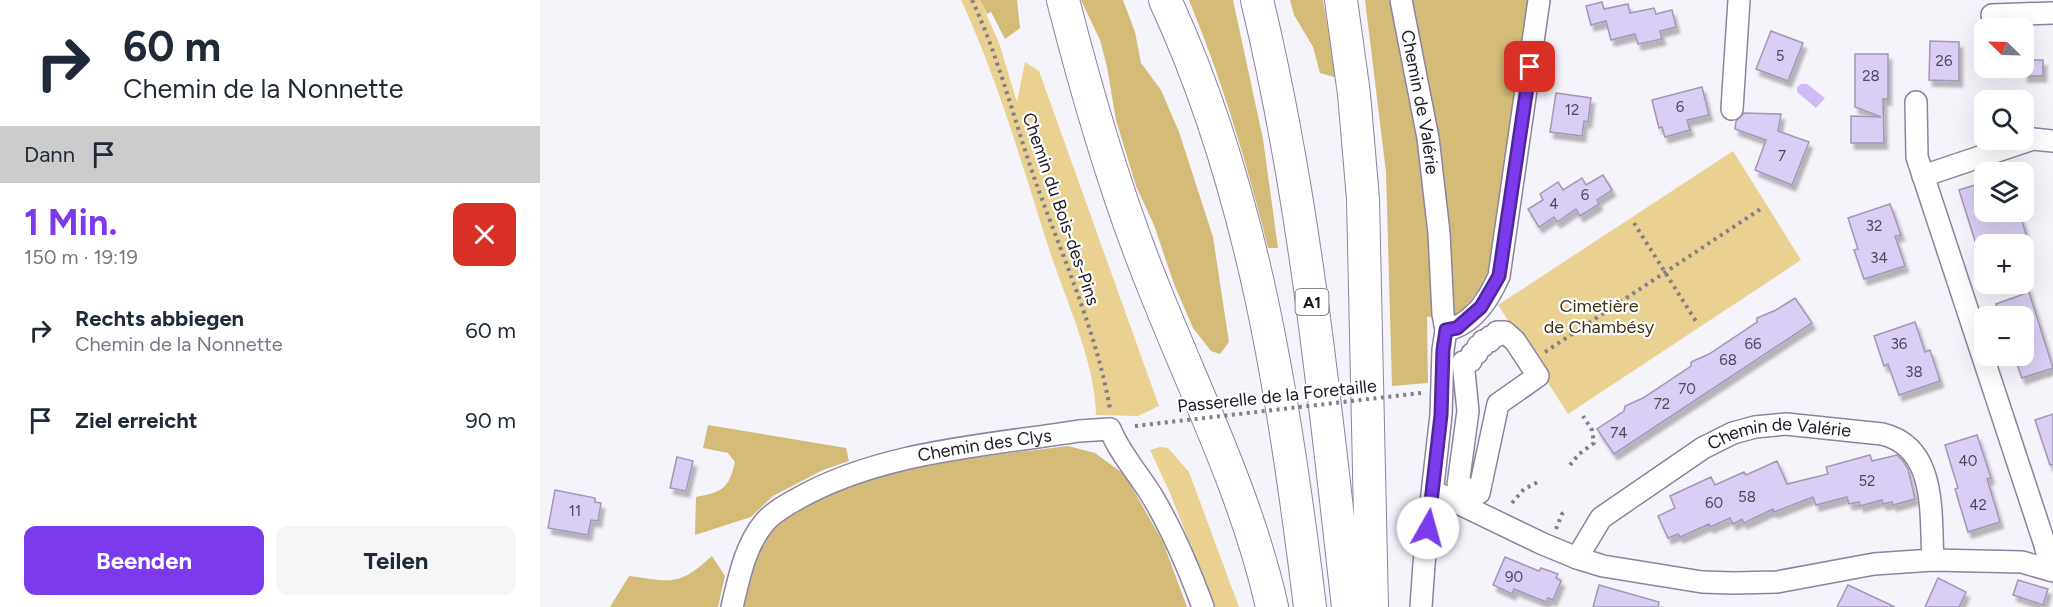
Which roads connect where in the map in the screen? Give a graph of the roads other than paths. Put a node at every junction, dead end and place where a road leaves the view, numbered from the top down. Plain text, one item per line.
1 (1063, 0) edge
2 (1165, 0) edge
3 (1257, 0) edge
4 (1341, 0) edge
5 (1401, 0) edge
6 (1539, 0) edge
7 (1739, 0) edge
8 (2053, 13) edge
9 (1992, 15) dead end
10 (1916, 102) dead end
11 (1732, 109) dead end
12 (2053, 141) edge
13 (1923, 176) junction
14 (1446, 330) junction
15 (1529, 362) joint
16 (1433, 491) junction
17 (1577, 558) junction
18 (1933, 560) junction
19 (2052, 570) edge
20 (732, 607) edge
21 (1203, 607) edge
22 (1272, 607) edge
23 (1310, 607) edge
24 (1348, 607) edge
25 (1372, 607) edge
26 (1421, 607) edge

1 - 22 highway
2 - 23 highway
3 - 24 highway, A1
4 - 25 highway
5 - 14 street, Chemin de Valérie
6 - 14 street
7 - 11 street
8 - 9 street
10 - 13 street
12 - 13 street
13 - 19 street
14 - 16 street, Chemin de Valérie
15 - 15 street
16 - 17 street
16 - 26 street, Chemin de Valérie
17 - 18 street
17 - 18 street, Chemin de Valérie
18 - 19 street
20 - 21 street, Chemin des Clys

